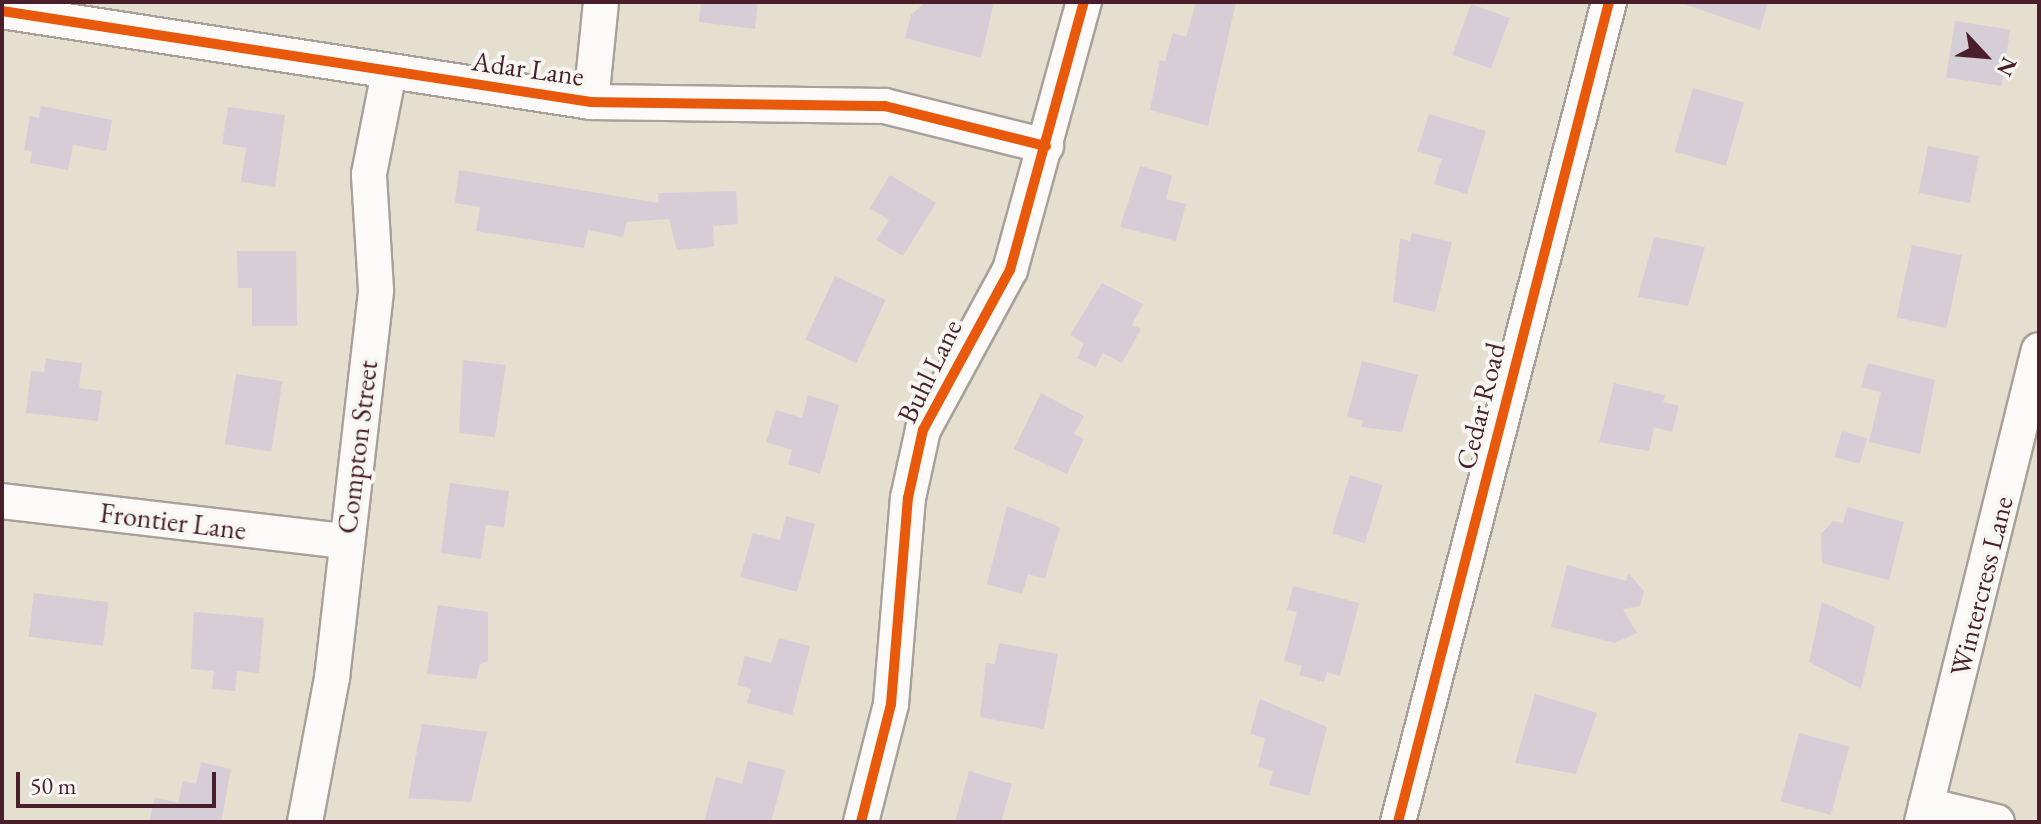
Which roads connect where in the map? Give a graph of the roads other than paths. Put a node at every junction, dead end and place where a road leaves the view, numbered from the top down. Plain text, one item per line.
1 (601, 2) edge
2 (1084, 2) edge
3 (1609, 2) edge
4 (2, 11) edge
5 (389, 72) junction
6 (591, 102) junction
7 (1046, 146) junction
8 (2039, 350) edge
9 (2, 501) edge
10 (345, 541) junction
11 (1924, 813) edge
12 (305, 822) edge
13 (861, 822) edge
14 (1398, 822) edge
15 (1997, 822) edge

1 - 6 street
2 - 7 street, Buhl Lane
3 - 14 street, Cedar Road
4 - 5 street, Adar Lane
5 - 6 street, Adar Lane
5 - 10 street, Compton Street
6 - 7 street, Adar Lane
7 - 13 street, Buhl Lane
8 - 11 street, Wintercress Lane
9 - 10 street, Frontier Lane
10 - 12 street, Compton Street
11 - 15 street

